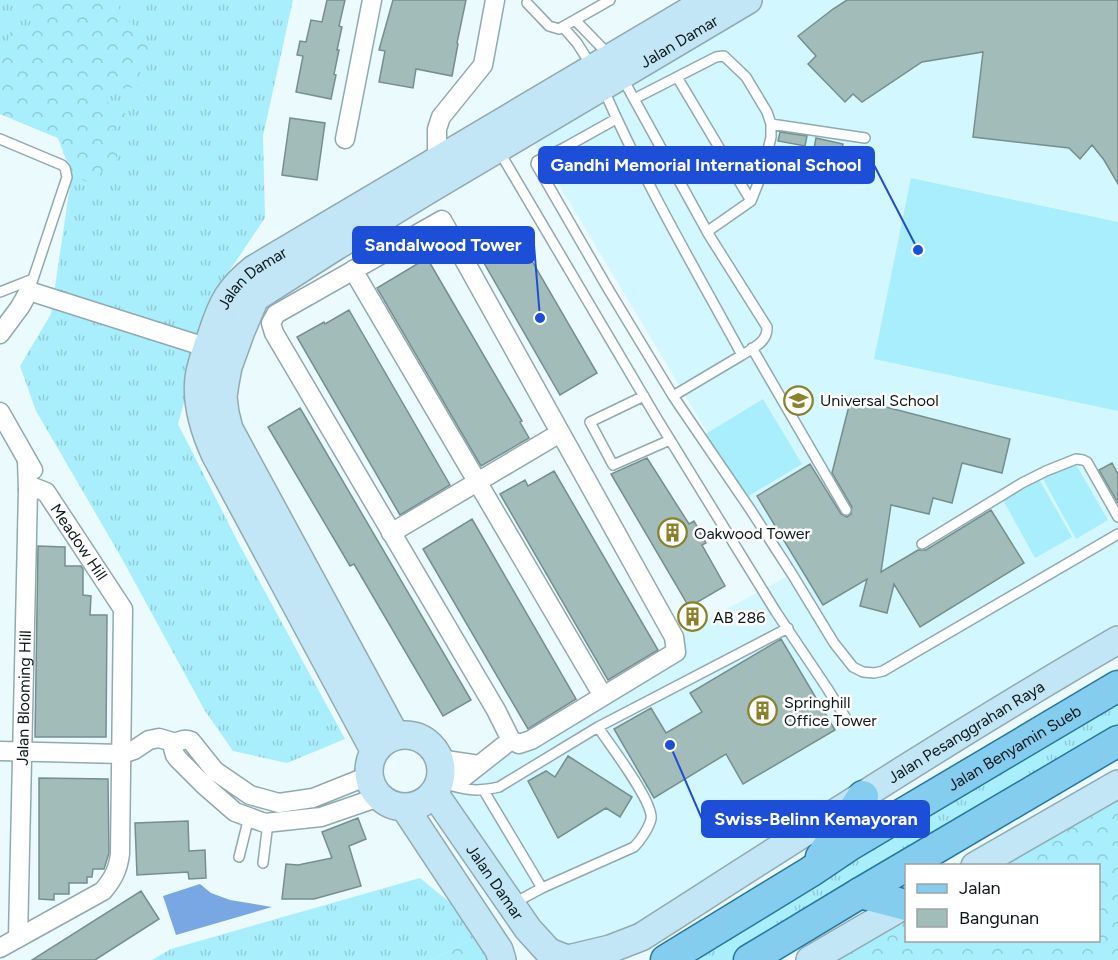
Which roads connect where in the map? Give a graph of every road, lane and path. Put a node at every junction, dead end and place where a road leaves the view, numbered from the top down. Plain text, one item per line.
1 (372, 0) edge
2 (495, 0) edge
3 (610, 0) edge
4 (708, 0) edge
5 (748, 0) edge
6 (527, 3) dead end
7 (575, 20) junction
8 (563, 27) junction
9 (607, 72) junction
10 (677, 77) junction
11 (634, 99) junction
12 (616, 119) junction
13 (771, 124) junction
14 (866, 138) dead end
15 (0, 139) edge
16 (345, 139) dead end
17 (491, 145) junction
18 (427, 174) junction
19 (751, 201) junction
20 (708, 231) junction
21 (353, 270) junction
22 (31, 285) junction
23 (0, 292) edge
24 (0, 334) edge
25 (207, 347) junction
26 (752, 348) junction
27 (742, 355) junction
28 (233, 356) junction
29 (644, 396) junction
30 (674, 396) junction
31 (0, 412) edge
32 (560, 433) junction
33 (670, 440) junction
34 (477, 482) junction
35 (37, 491) junction
36 (846, 510) dead end
37 (1118, 517) edge
38 (391, 533) junction
39 (1118, 534) edge
40 (922, 544) dead end
41 (788, 628) junction
42 (1118, 640) edge
43 (1118, 686) edge
44 (603, 696) junction
45 (847, 720) dead end
46 (598, 727) junction
47 (511, 740) junction
48 (1118, 741) edge
49 (176, 743) junction
50 (0, 751) edge
51 (22, 751) junction
52 (122, 754) junction
53 (379, 765) junction
54 (438, 777) junction
55 (1118, 784) edge
56 (484, 791) junction
57 (863, 796) junction
58 (405, 808) junction
59 (249, 817) junction
60 (268, 823) junction
61 (239, 857) dead end
62 (263, 863) dead end
63 (909, 864) edge
64 (978, 864) edge
65 (905, 866) edge
66 (810, 872) junction
67 (542, 888) junction
68 (860, 893) junction
69 (511, 904) junction
70 (905, 904) edge
71 (905, 905) edge
72 (528, 929) junction
73 (18, 938) junction
74 (0, 948) edge
75 (500, 955) edge
76 (566, 959) edge
77 (666, 960) edge
78 (749, 960) edge
79 (810, 960) edge

1 - 16 street
2 - 18 street
3 - 7 lane
4 - 9 street, Jalan Damar
5 - 9 street, Jalan Damar
6 - 8 lane
7 - 8 lane
7 - 9 lane
8 - 9 lane
9 - 11 lane
9 - 12 lane
9 - 17 street, Jalan Damar
10 - 11 lane
10 - 13 lane
10 - 19 lane
11 - 20 lane
12 - 27 lane
12 - 30 lane
13 - 14 lane
13 - 19 lane
15 - 22 lane
17 - 18 street, Jalan Damar
17 - 29 lane
18 - 25 street, Jalan Damar
18 - 28 street, Jalan Damar
19 - 20 lane
20 - 26 lane
21 - 32 street
21 - 34 street
21 - 38 street
22 - 23 lane
22 - 24 street
22 - 25 street
25 - 28 street
25 - 53 street, Jalan Damar
26 - 27 lane
26 - 36 lane
27 - 30 lane
28 - 53 street, Jalan Damar
29 - 33 lane
29 - 33 lane
30 - 39 lane
31 - 35 street, Jalan Blooming Hill
32 - 34 street
32 - 44 street
33 - 41 lane
34 - 38 street
34 - 44 street
35 - 51 street, Jalan Blooming Hill
35 - 52 street, Meadow Hill
37 - 40 lane
38 - 47 street
41 - 45 lane
41 - 46 lane
42 - 57 street, Jalan Pesanggrahan Raya
43 - 66 main road, Jalan Benyamin Sueb
44 - 47 street
46 - 56 lane
46 - 67 lane
47 - 54 street
48 - 63 main road
49 - 52 street
49 - 53 street
49 - 59 street
50 - 51 street
51 - 52 street
51 - 73 street, Jalan Blooming Hill
52 - 73 street
53 - 54 street
53 - 58 street
53 - 60 street
54 - 56 lane
54 - 58 street
54 - 69 street, Jalan Damar
55 - 64 street
56 - 67 lane
57 - 66 main road
57 - 76 street, Jalan Pesanggrahan Raya
58 - 75 street, Jalan Damar
59 - 60 street
59 - 61 lane
60 - 62 lane
65 - 68 main road
66 - 77 main road, Jalan Benyamin Sueb
67 - 69 lane
68 - 70 main road
68 - 78 main road
69 - 72 street, Jalan Damar
71 - 79 street
72 - 75 street
72 - 76 street, Jalan Damar
73 - 74 street

